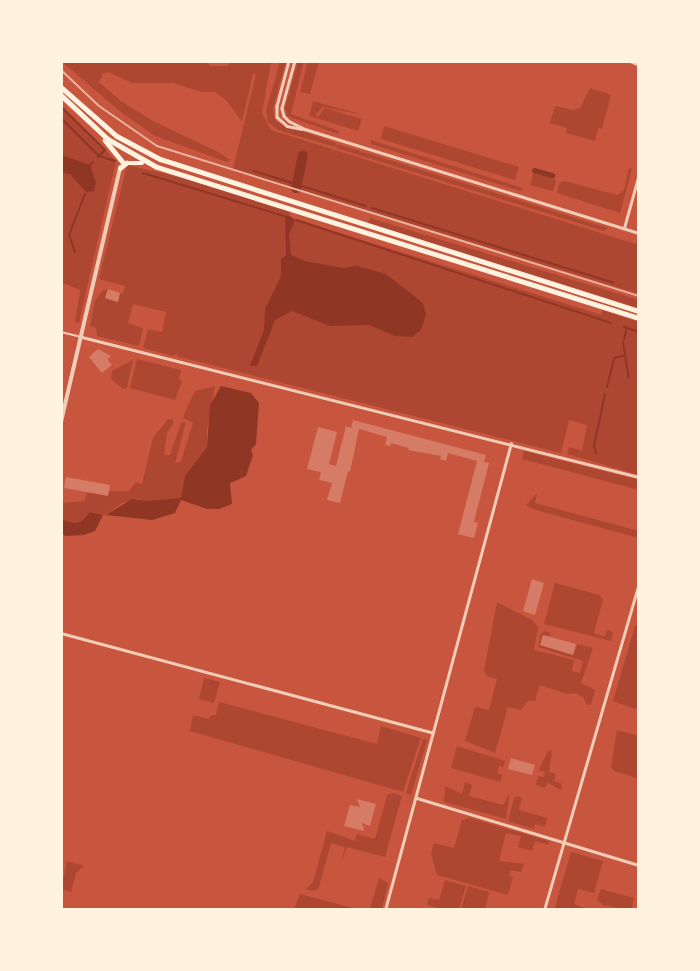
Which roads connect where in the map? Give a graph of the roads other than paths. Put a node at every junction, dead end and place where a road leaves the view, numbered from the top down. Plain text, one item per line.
1 (289, 61) edge
2 (295, 61) edge
3 (630, 61) edge
4 (639, 65) edge
5 (61, 87) edge
6 (61, 95) edge
7 (93, 126) junction
8 (305, 129) junction
9 (117, 136) junction
10 (142, 151) junction
11 (124, 155) junction
12 (146, 163) junction
13 (120, 168) junction
14 (639, 174) edge
15 (624, 228) junction
16 (639, 233) edge
17 (639, 312) edge
18 (639, 318) edge
19 (61, 332) edge
20 (82, 337) junction
21 (61, 422) edge
22 (511, 444) junction
23 (639, 478) edge
24 (639, 583) edge
25 (61, 633) edge
26 (433, 733) junction
27 (416, 797) junction
28 (562, 842) junction
29 (639, 864) edge
30 (385, 910) edge
31 (544, 910) edge

1 - 8 street
2 - 8 street
3 - 4 street
5 - 9 main road
6 - 7 main road
7 - 11 main road
7 - 11 main road
8 - 15 street
9 - 10 main road
9 - 11 main road
10 - 11 main road
10 - 17 main road
11 - 12 main road
11 - 13 street
12 - 13 main road
12 - 18 main road
13 - 20 street
14 - 15 street
15 - 16 street
19 - 20 lane
20 - 21 street
20 - 22 street
22 - 23 street
22 - 26 street
24 - 28 street
25 - 26 street
26 - 27 street
27 - 28 street
27 - 30 street
28 - 29 street
28 - 31 street

